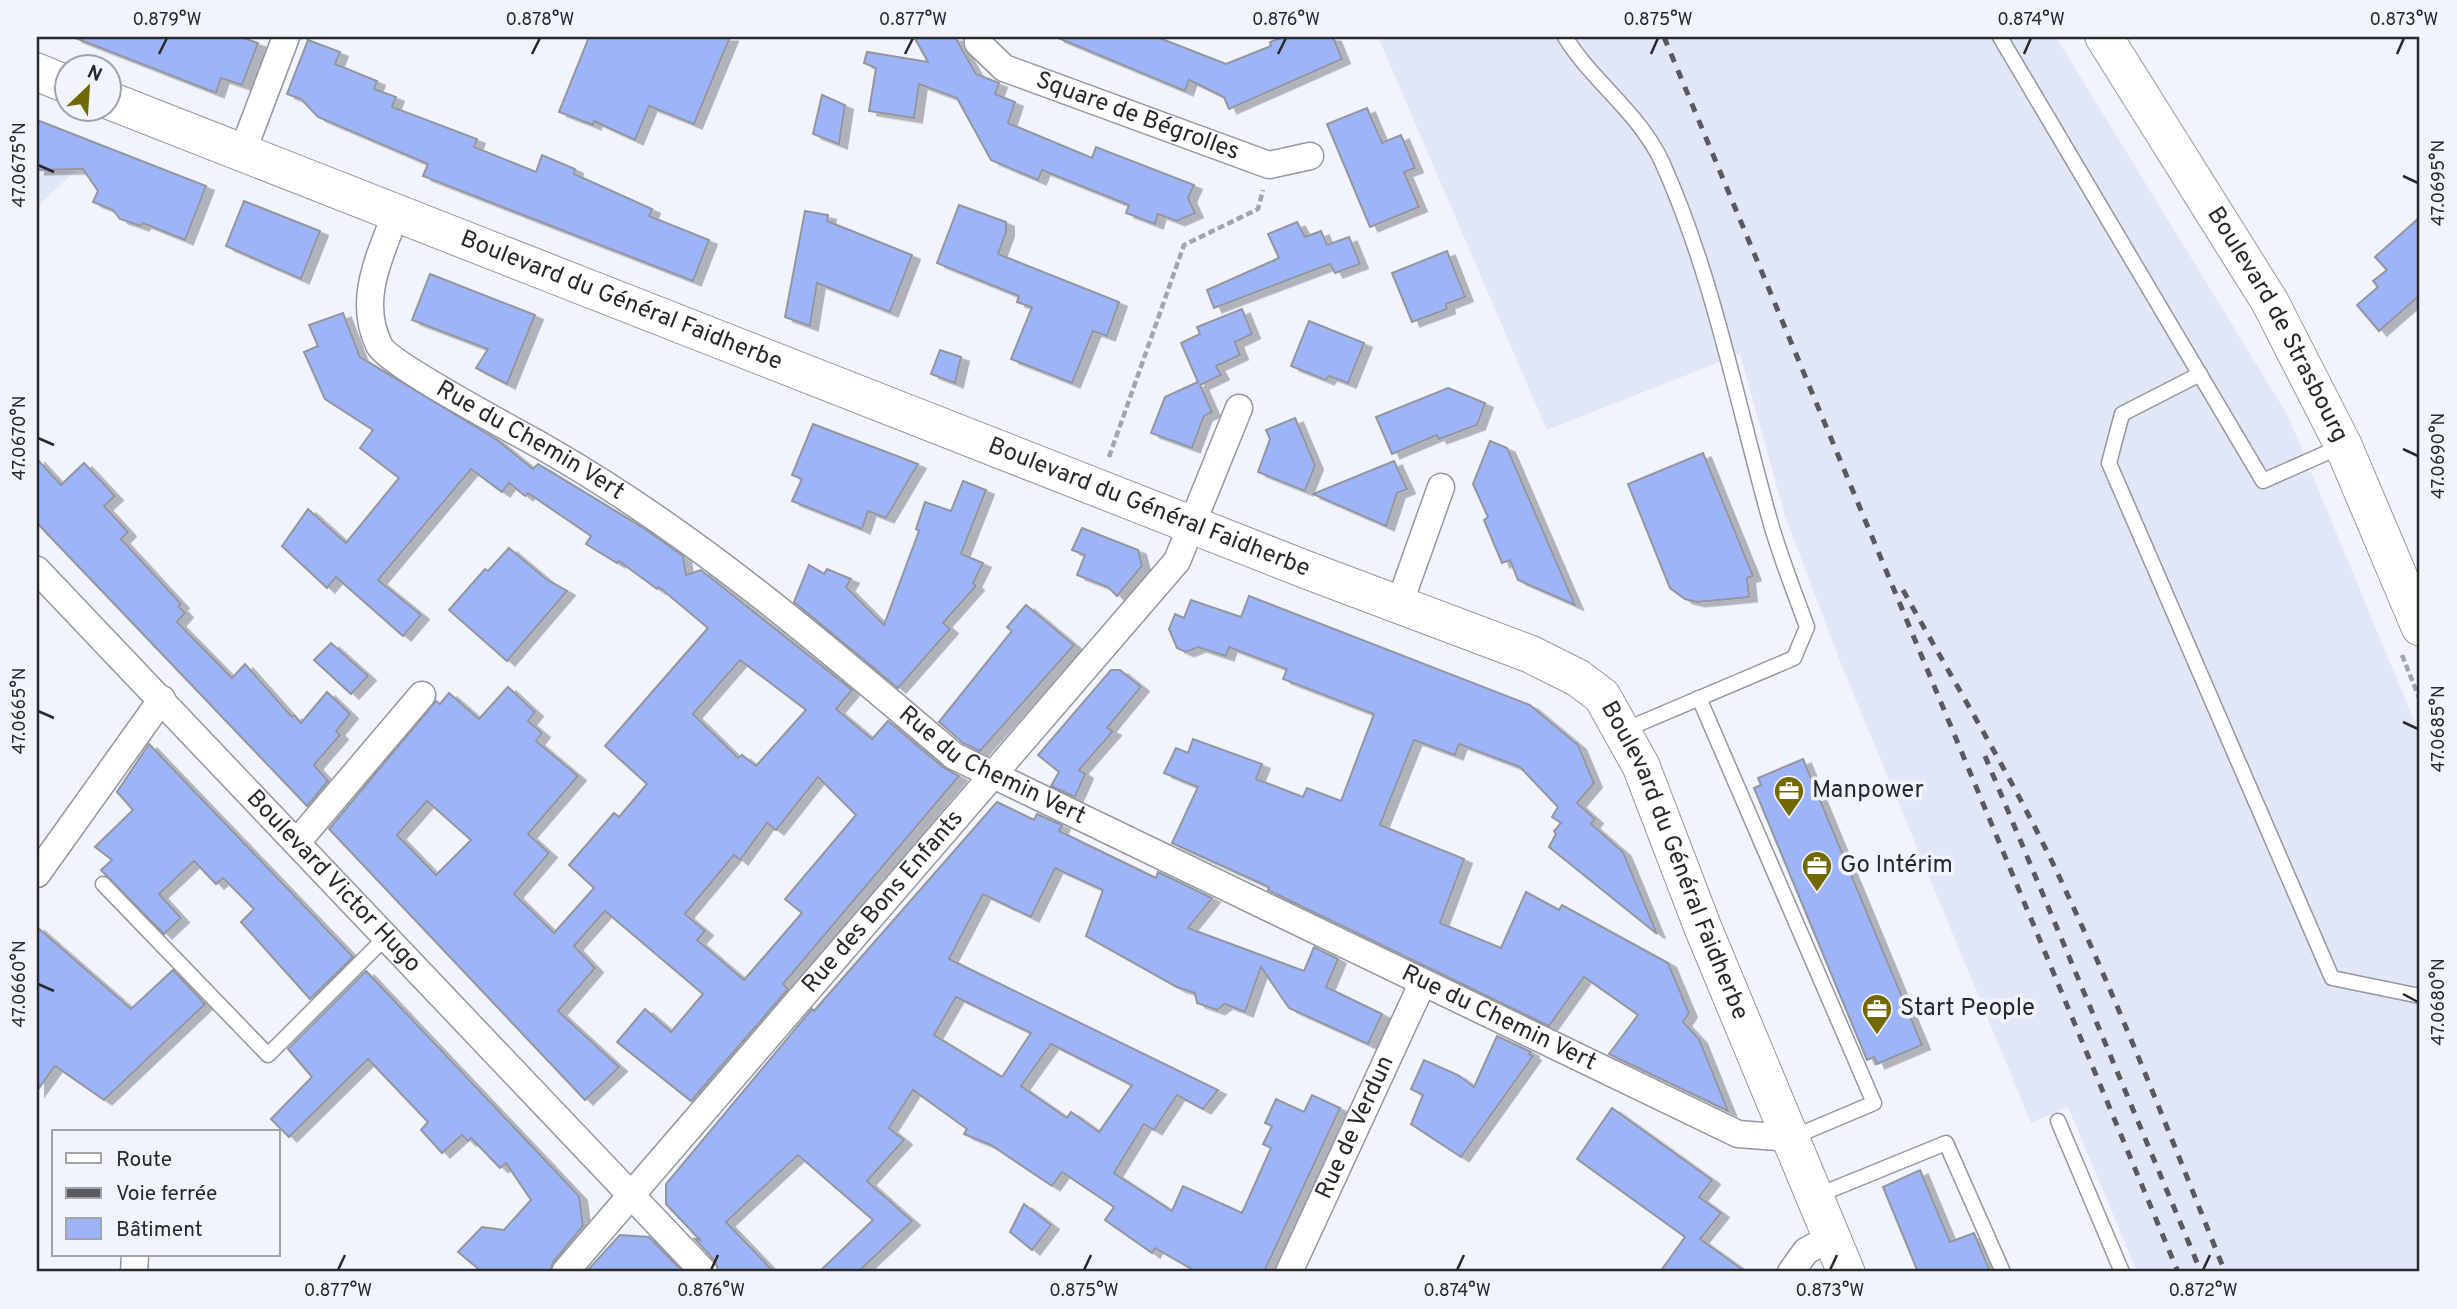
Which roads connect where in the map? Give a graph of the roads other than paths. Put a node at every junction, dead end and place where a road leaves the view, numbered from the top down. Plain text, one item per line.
1 (286, 37) edge
2 (978, 37) edge
3 (1565, 37) edge
4 (2000, 37) edge
5 (2104, 37) edge
6 (122, 106) edge
7 (242, 153) junction
8 (1310, 156) dead end
9 (397, 214) junction
10 (2200, 374) junction
11 (1239, 408) dead end
12 (2343, 446) junction
13 (1441, 487) dead end
14 (1193, 525) junction
15 (37, 570) edge
16 (1399, 605) junction
17 (2420, 627) edge
18 (422, 695) dead end
19 (1699, 698) junction
20 (162, 699) junction
21 (1622, 731) junction
22 (992, 776) junction
23 (297, 842) junction
24 (37, 874) edge
25 (103, 884) dead end
26 (386, 937) junction
27 (1422, 984) junction
28 (2420, 996) edge
29 (2058, 1121) dead end
30 (1790, 1138) junction
31 (631, 1195) junction
32 (1814, 1197) junction
33 (1832, 1237) junction
34 (565, 1272) edge
35 (704, 1272) edge
36 (1289, 1272) edge
37 (1791, 1272) edge
38 (1846, 1272) edge
39 (2003, 1272) edge
40 (2122, 1272) edge

1 - 7 street
2 - 8 street, Square de Bégrolles
3 - 19 lane
4 - 10 lane
5 - 12 main road, Boulevard de Strasbourg
6 - 7 main road, Boulevard du Général Faidherbe
7 - 9 main road, Boulevard du Général Faidherbe
9 - 14 main road, Boulevard du Général Faidherbe
9 - 22 street, Rue du Chemin Vert
10 - 12 lane
10 - 28 lane
11 - 14 street, Rue des Bons Enfants
12 - 17 main road, Boulevard de Strasbourg
13 - 16 street
14 - 16 main road, Boulevard du Général Faidherbe
14 - 22 street, Rue des Bons Enfants
15 - 20 street, Boulevard Victor Hugo
16 - 21 main road, Boulevard du Général Faidherbe
18 - 23 street
19 - 21 lane
19 - 30 lane
20 - 23 street, Boulevard Victor Hugo
20 - 24 street
21 - 30 main road, Boulevard du Général Faidherbe
22 - 27 street, Rue du Chemin Vert
22 - 31 street, Rue des Bons Enfants
23 - 26 street, Boulevard Victor Hugo
25 - 26 lane
26 - 31 street, Boulevard Victor Hugo
27 - 30 street, Rue du Chemin Vert
27 - 36 street, Rue de Verdun
29 - 40 lane
30 - 32 main road, Boulevard du Général Faidherbe
31 - 34 street, Rue des Bons Enfants
31 - 35 street, Boulevard Victor Hugo
32 - 33 main road, Boulevard du Général Faidherbe
32 - 39 lane
33 - 37 street
33 - 38 main road, Boulevard du Général Faidherbe

